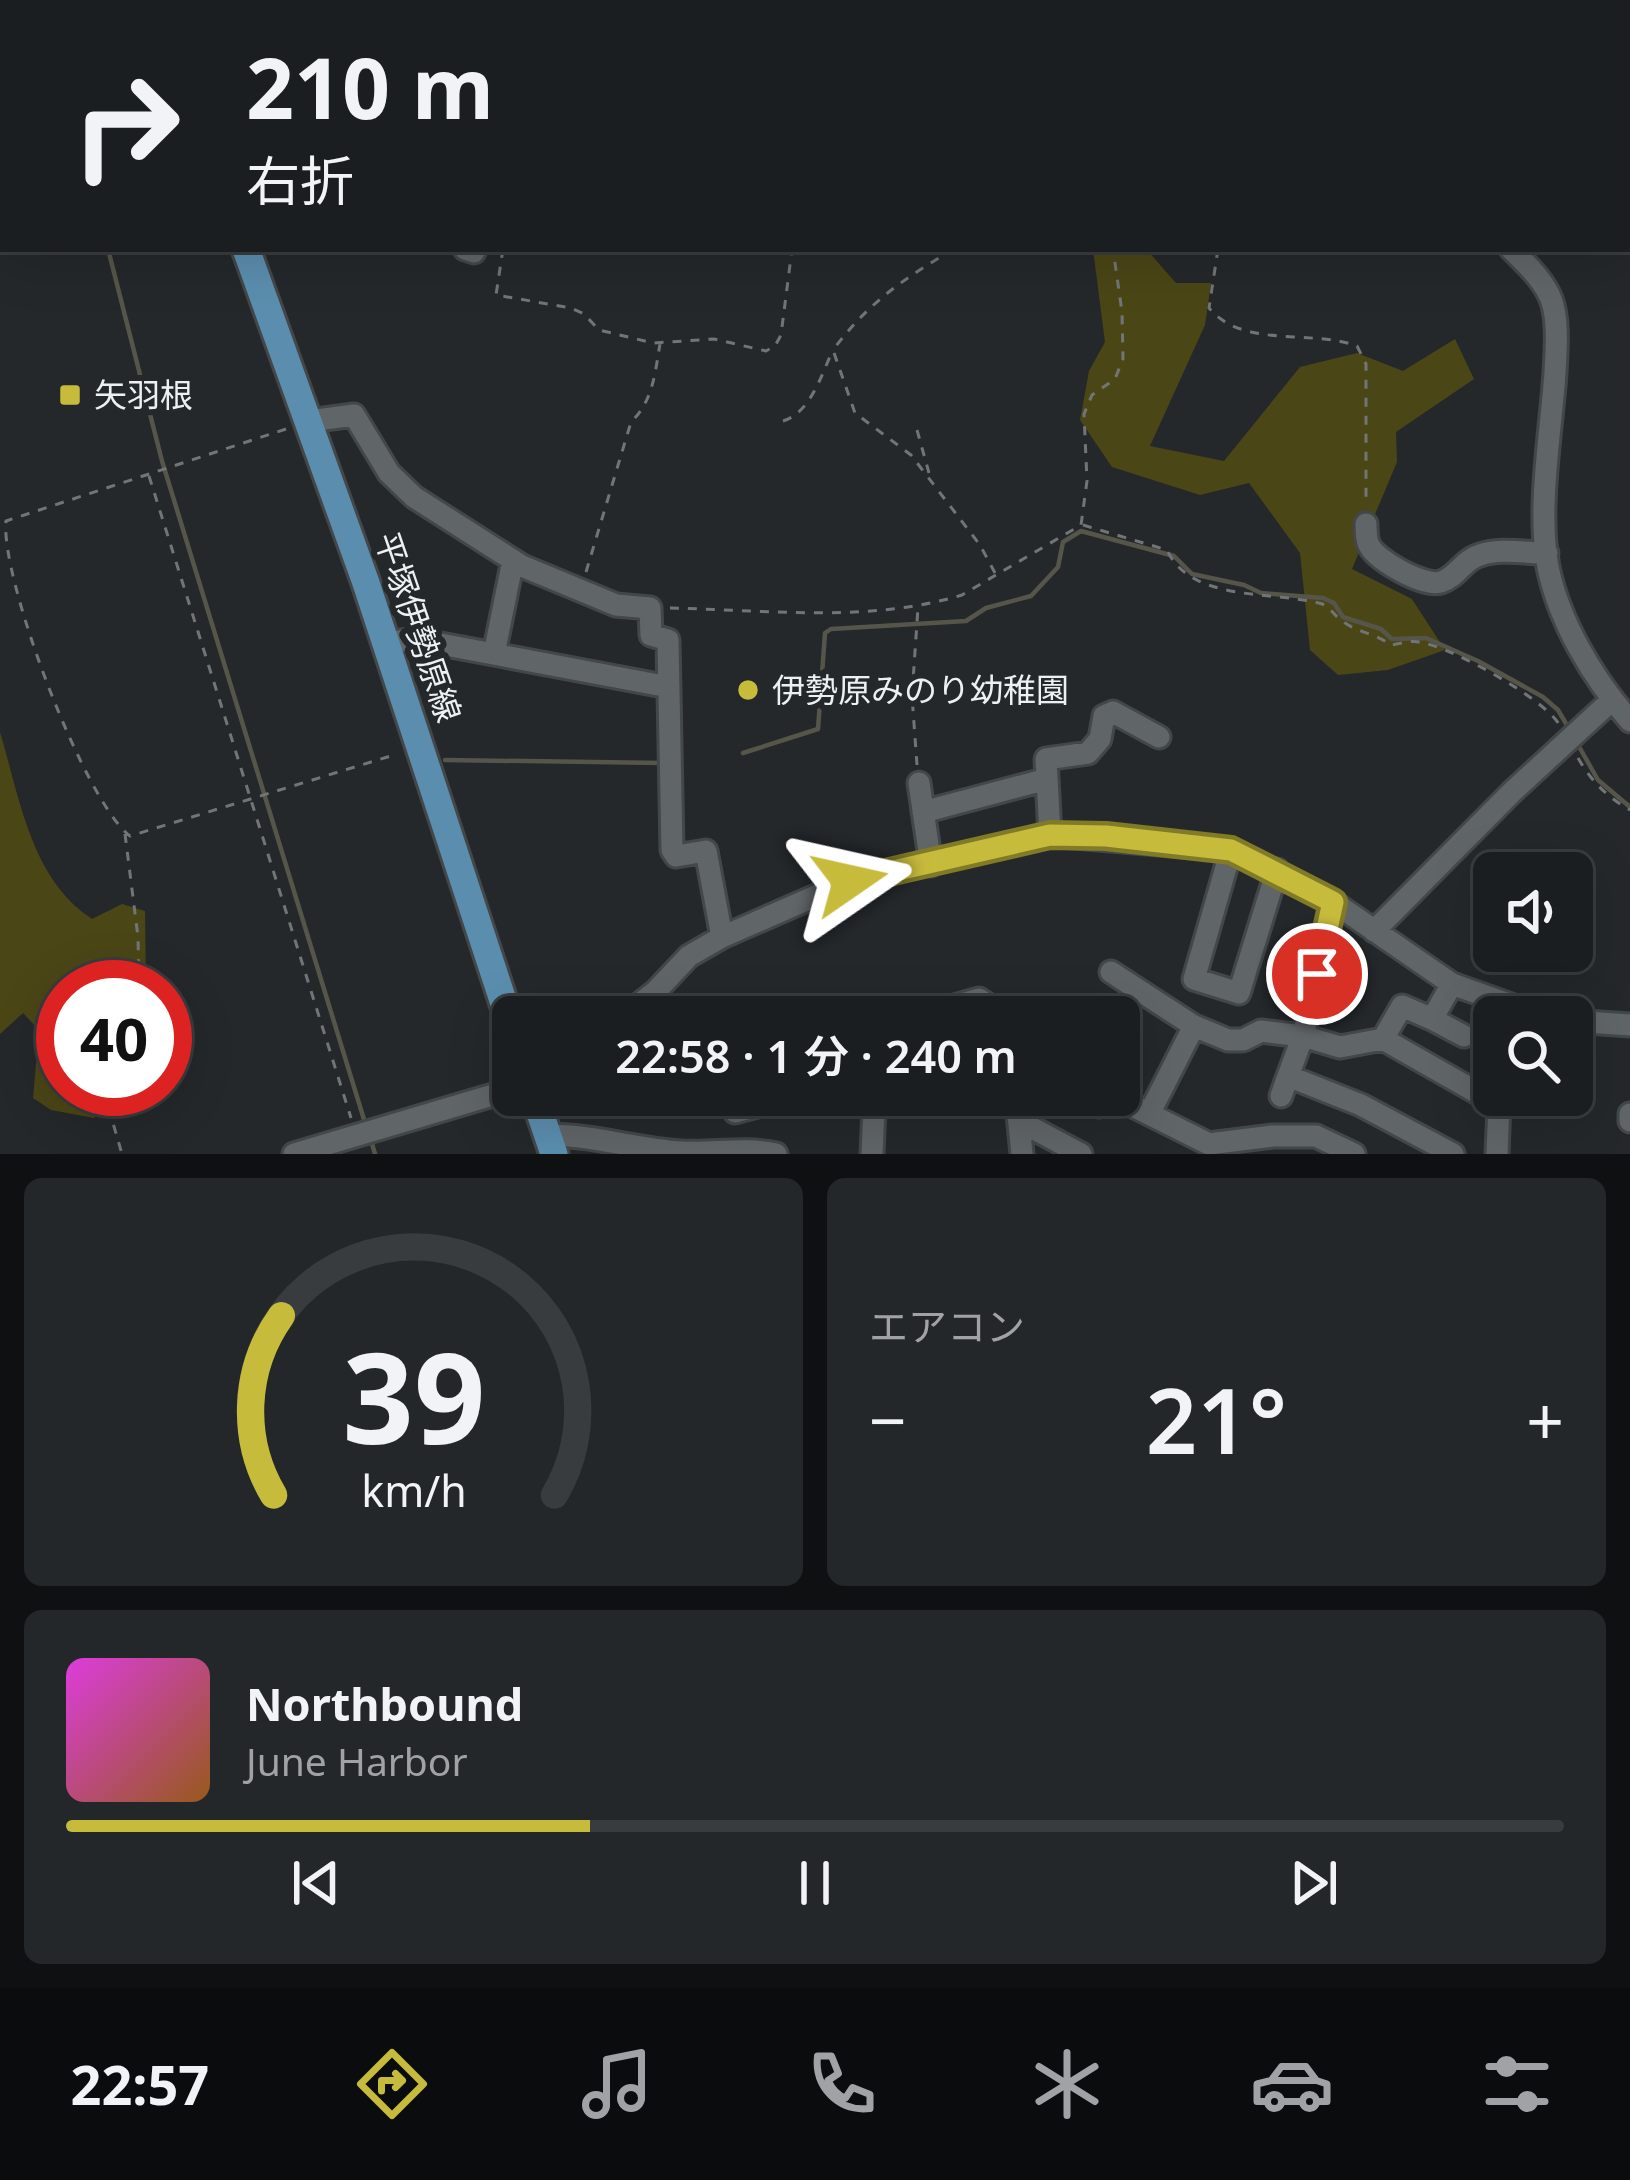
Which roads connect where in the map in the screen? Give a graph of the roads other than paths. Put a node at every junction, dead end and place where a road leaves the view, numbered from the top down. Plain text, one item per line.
1 (247, 252) edge
2 (1514, 252) edge
3 (309, 421) junction
4 (1366, 524) road end
5 (1547, 553) junction
6 (513, 560) junction
7 (386, 643) junction
8 (494, 654) junction
9 (669, 687) junction
10 (1612, 700) junction
11 (1630, 721) edge
12 (1159, 737) dead end
13 (1047, 778) junction
14 (919, 783) road end
15 (923, 812) junction
16 (1050, 835) junction
17 (1231, 850) junction
18 (931, 865) junction
19 (1276, 870) junction
20 (1333, 902) junction
21 (1374, 931) junction
22 (722, 937) junction
23 (1111, 972) dead end
24 (1452, 984) junction
25 (502, 996) edge
26 (649, 996) edge
27 (1480, 996) edge
28 (1432, 1018) junction
29 (1593, 1022) edge
30 (1630, 1025) edge
31 (1194, 1026) junction
32 (1303, 1036) junction
33 (1463, 1036) dead end
34 (1383, 1039) junction
35 (492, 1095) edge
36 (1140, 1109) edge
37 (1150, 1114) junction
38 (735, 1116) edge
39 (874, 1116) edge
40 (1020, 1116) edge
41 (1021, 1122) junction
42 (551, 1144) edge
43 (723, 1150) junction
44 (294, 1154) edge
45 (776, 1154) edge
46 (872, 1154) edge
47 (1022, 1154) edge
48 (1081, 1154) edge
49 (1354, 1154) edge
50 (1453, 1154) edge
51 (1497, 1154) edge

1 - 3 main road, 平塚伊勢原線
2 - 5 street
3 - 6 street
3 - 7 main road, 平塚伊勢原線
4 - 5 street
5 - 10 street
6 - 8 street
6 - 9 street
7 - 8 street
7 - 25 main road, 平塚伊勢原線
8 - 9 street
9 - 22 street
10 - 11 street
10 - 21 street
12 - 13 street
13 - 15 street
13 - 16 street
14 - 15 street
15 - 18 street
16 - 17 street
16 - 18 street
17 - 19 street
17 - 19 street
18 - 22 street
19 - 20 street
20 - 21 street
20 - 32 street
21 - 24 street
22 - 26 street
23 - 31 street
24 - 27 street
24 - 28 street
28 - 33 street
28 - 34 street
29 - 30 street
31 - 32 street
31 - 37 street
32 - 34 street
32 - 50 street
34 - 51 street
35 - 44 street
36 - 37 street
37 - 49 street
38 - 43 street
39 - 46 street
40 - 41 street
41 - 47 street
41 - 48 street
42 - 43 street
43 - 45 street

